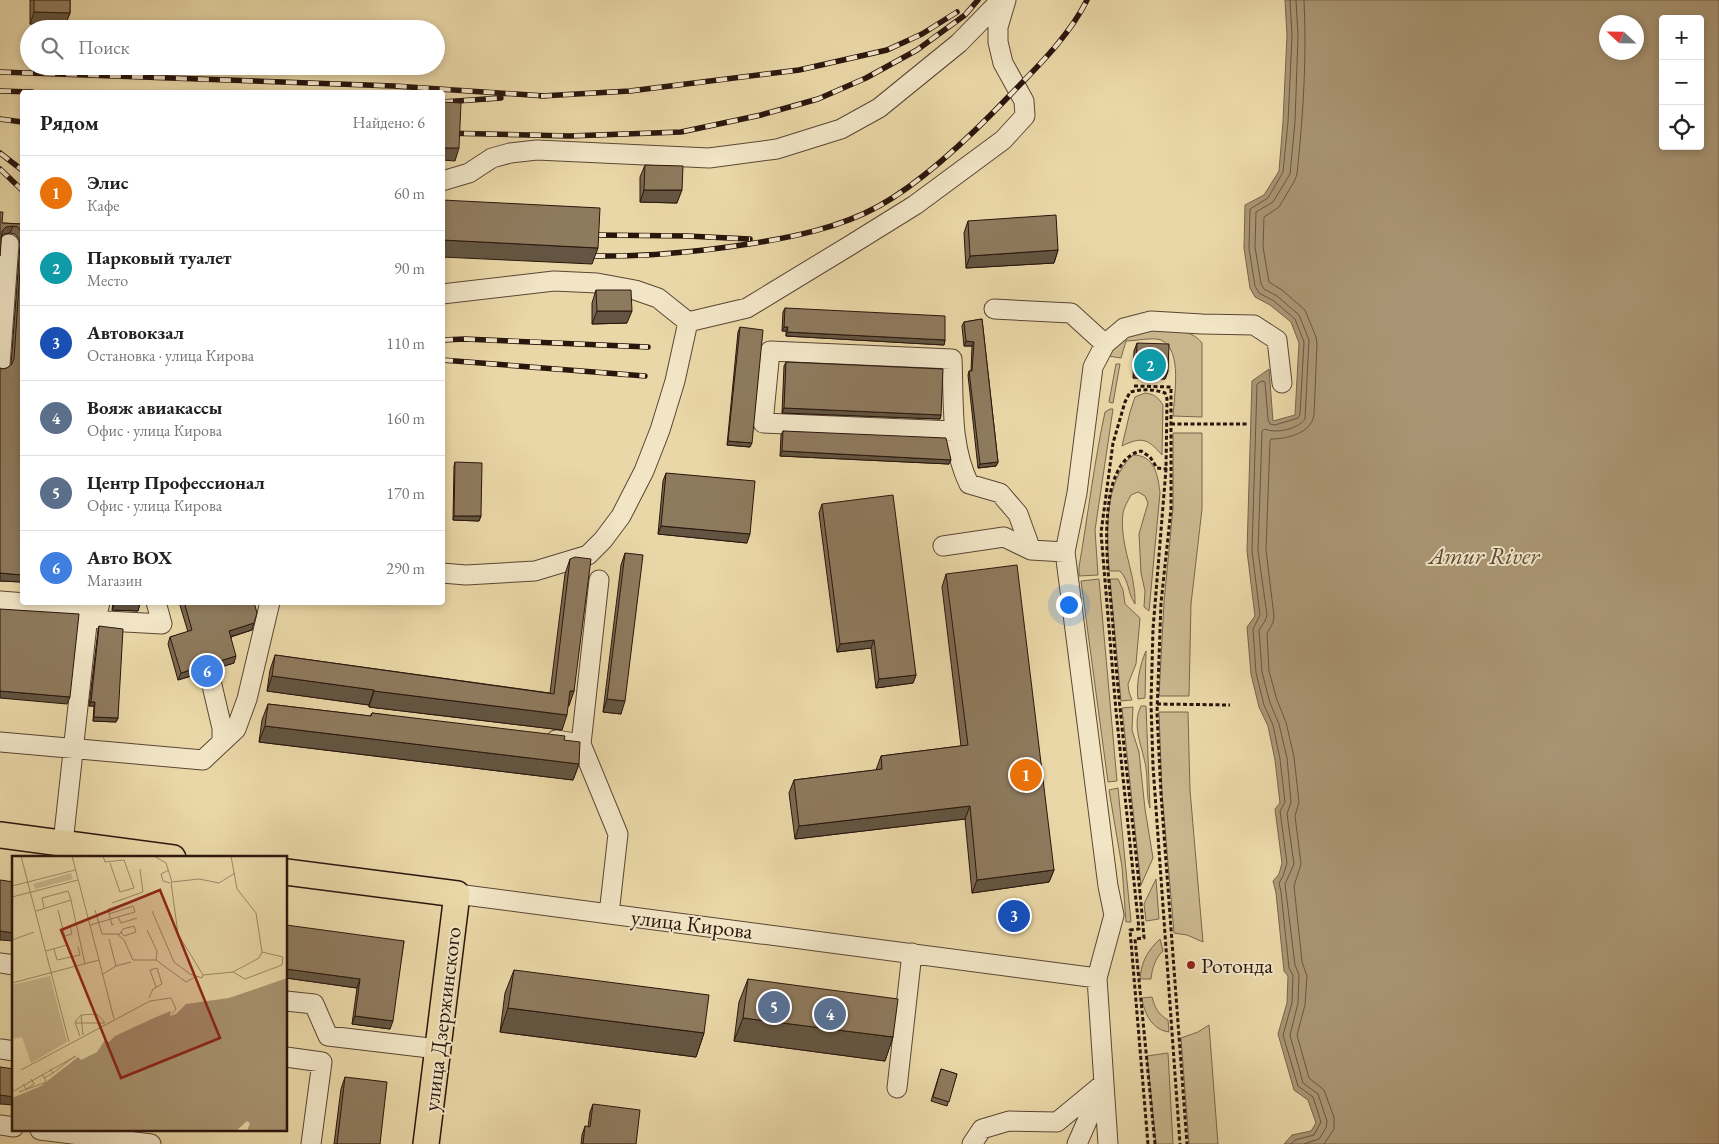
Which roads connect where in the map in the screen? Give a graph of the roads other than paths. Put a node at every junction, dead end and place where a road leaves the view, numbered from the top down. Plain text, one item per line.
1 (1001, 0) edge
2 (1006, 0) edge
3 (445, 179) edge
4 (9, 244) dead end
5 (445, 294) edge
6 (994, 309) dead end
7 (688, 322) junction
8 (1106, 344) junction
9 (0, 365) edge
10 (1282, 383) dead end
11 (954, 431) junction
12 (943, 546) dead end
13 (1031, 550) junction
14 (1066, 552) junction
15 (445, 573) edge
16 (599, 580) dead end
17 (0, 601) edge
18 (20, 602) edge
19 (56, 605) edge
20 (157, 605) edge
21 (271, 605) edge
22 (94, 609) edge
23 (211, 681) dead end
24 (543, 739) edge
25 (0, 742) edge
26 (222, 742) junction
27 (582, 744) junction
28 (73, 749) junction
29 (0, 835) edge
30 (68, 849) edge
31 (150, 856) edge
32 (288, 872) edge
33 (457, 894) junction
34 (609, 914) junction
35 (912, 953) junction
36 (1097, 978) junction
37 (288, 1001) edge
38 (438, 1049) junction
39 (288, 1058) edge
40 (1103, 1084) junction
41 (897, 1088) dead end
42 (75, 1132) edge
43 (117, 1135) edge
44 (151, 1144) edge
45 (311, 1144) edge
46 (426, 1144) edge
47 (972, 1144) edge
48 (1077, 1144) edge
49 (1108, 1144) edge

1 - 3 street
2 - 7 street
4 - 9 street
5 - 7 street
6 - 8 street
7 - 15 street
8 - 10 street
8 - 14 street
11 - 11 street
11 - 13 street
12 - 13 street
13 - 14 street
14 - 36 street
16 - 27 street
17 - 18 street
19 - 22 street
20 - 22 street
21 - 26 street
22 - 28 street
23 - 26 street
24 - 27 street
25 - 28 street
26 - 28 street
27 - 34 street
28 - 30 street
29 - 30 main road
30 - 31 main road
32 - 33 main road, улица Кирова
33 - 34 street, улица Кирова
33 - 38 main road, улица Дзержинского
34 - 35 street, улица Кирова
35 - 36 street, улица Кирова
35 - 41 street
36 - 40 street
37 - 38 street
38 - 46 main road, улица Дзержинского
39 - 45 street
40 - 47 street
40 - 48 street
40 - 49 street
42 - 43 street
43 - 44 street

